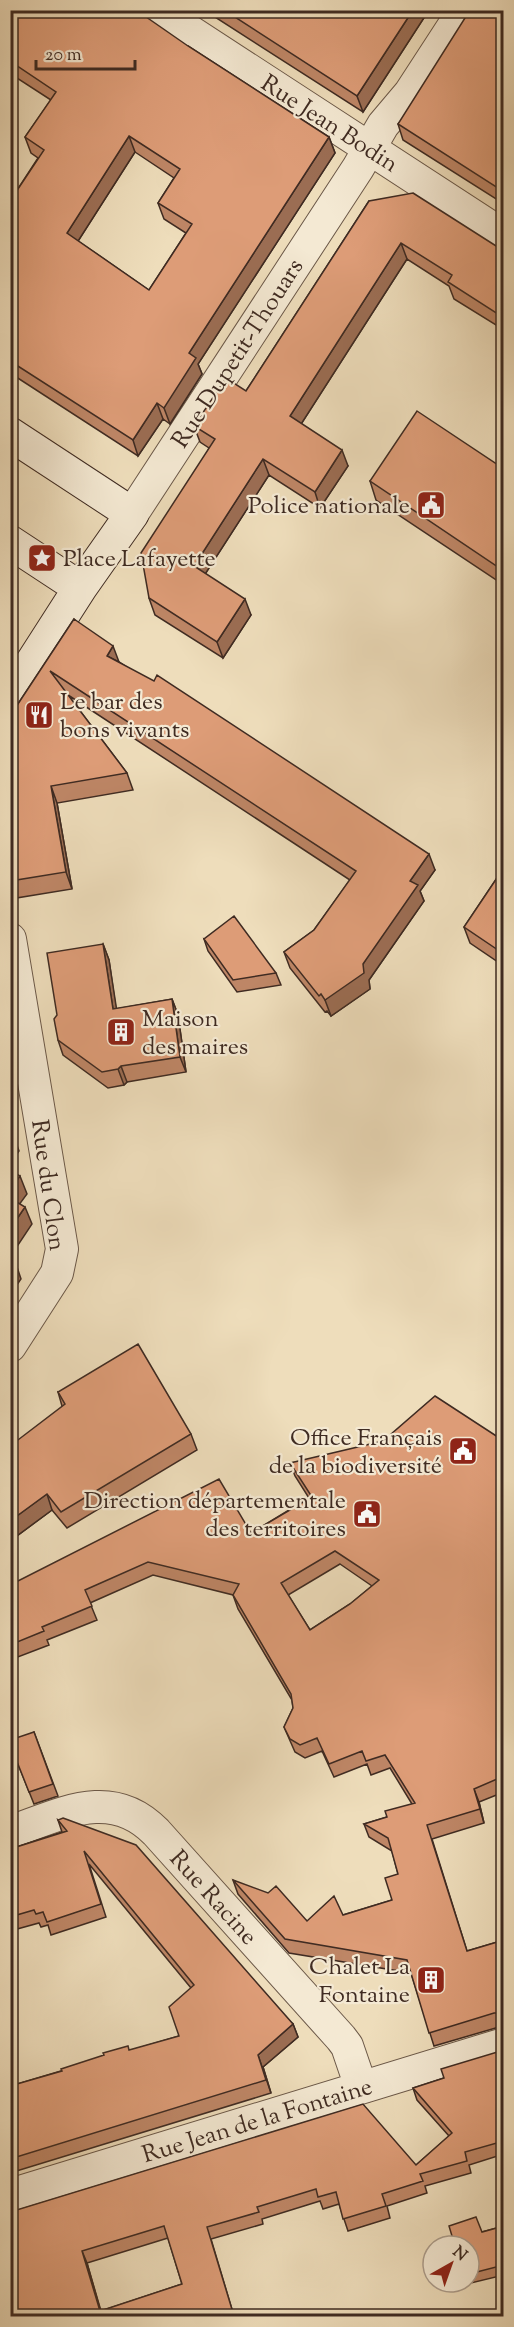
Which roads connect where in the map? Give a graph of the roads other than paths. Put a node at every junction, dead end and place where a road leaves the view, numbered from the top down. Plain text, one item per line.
1 (157, 10) edge
2 (464, 10) edge
3 (371, 149) junction
4 (504, 236) edge
5 (10, 434) edge
6 (132, 514) junction
7 (10, 542) edge
8 (80, 588) junction
9 (10, 697) edge
10 (10, 939) edge
11 (10, 1346) edge
12 (10, 1832) edge
13 (504, 2044) edge
14 (361, 2087) junction
15 (10, 2195) edge

1 - 3 street, Rue Jean Bodin
2 - 3 street, Rue Dupetit-Thouars
3 - 4 street, Rue Jean Bodin
3 - 6 street, Rue Dupetit-Thouars
5 - 6 street
6 - 8 street, Rue Dupetit-Thouars
7 - 8 street
8 - 9 street, Rue Dupetit-Thouars
10 - 11 street, Rue du Clon
12 - 14 street, Rue Racine
13 - 14 street, Rue Jean de la Fontaine
14 - 15 street, Rue Jean de la Fontaine

